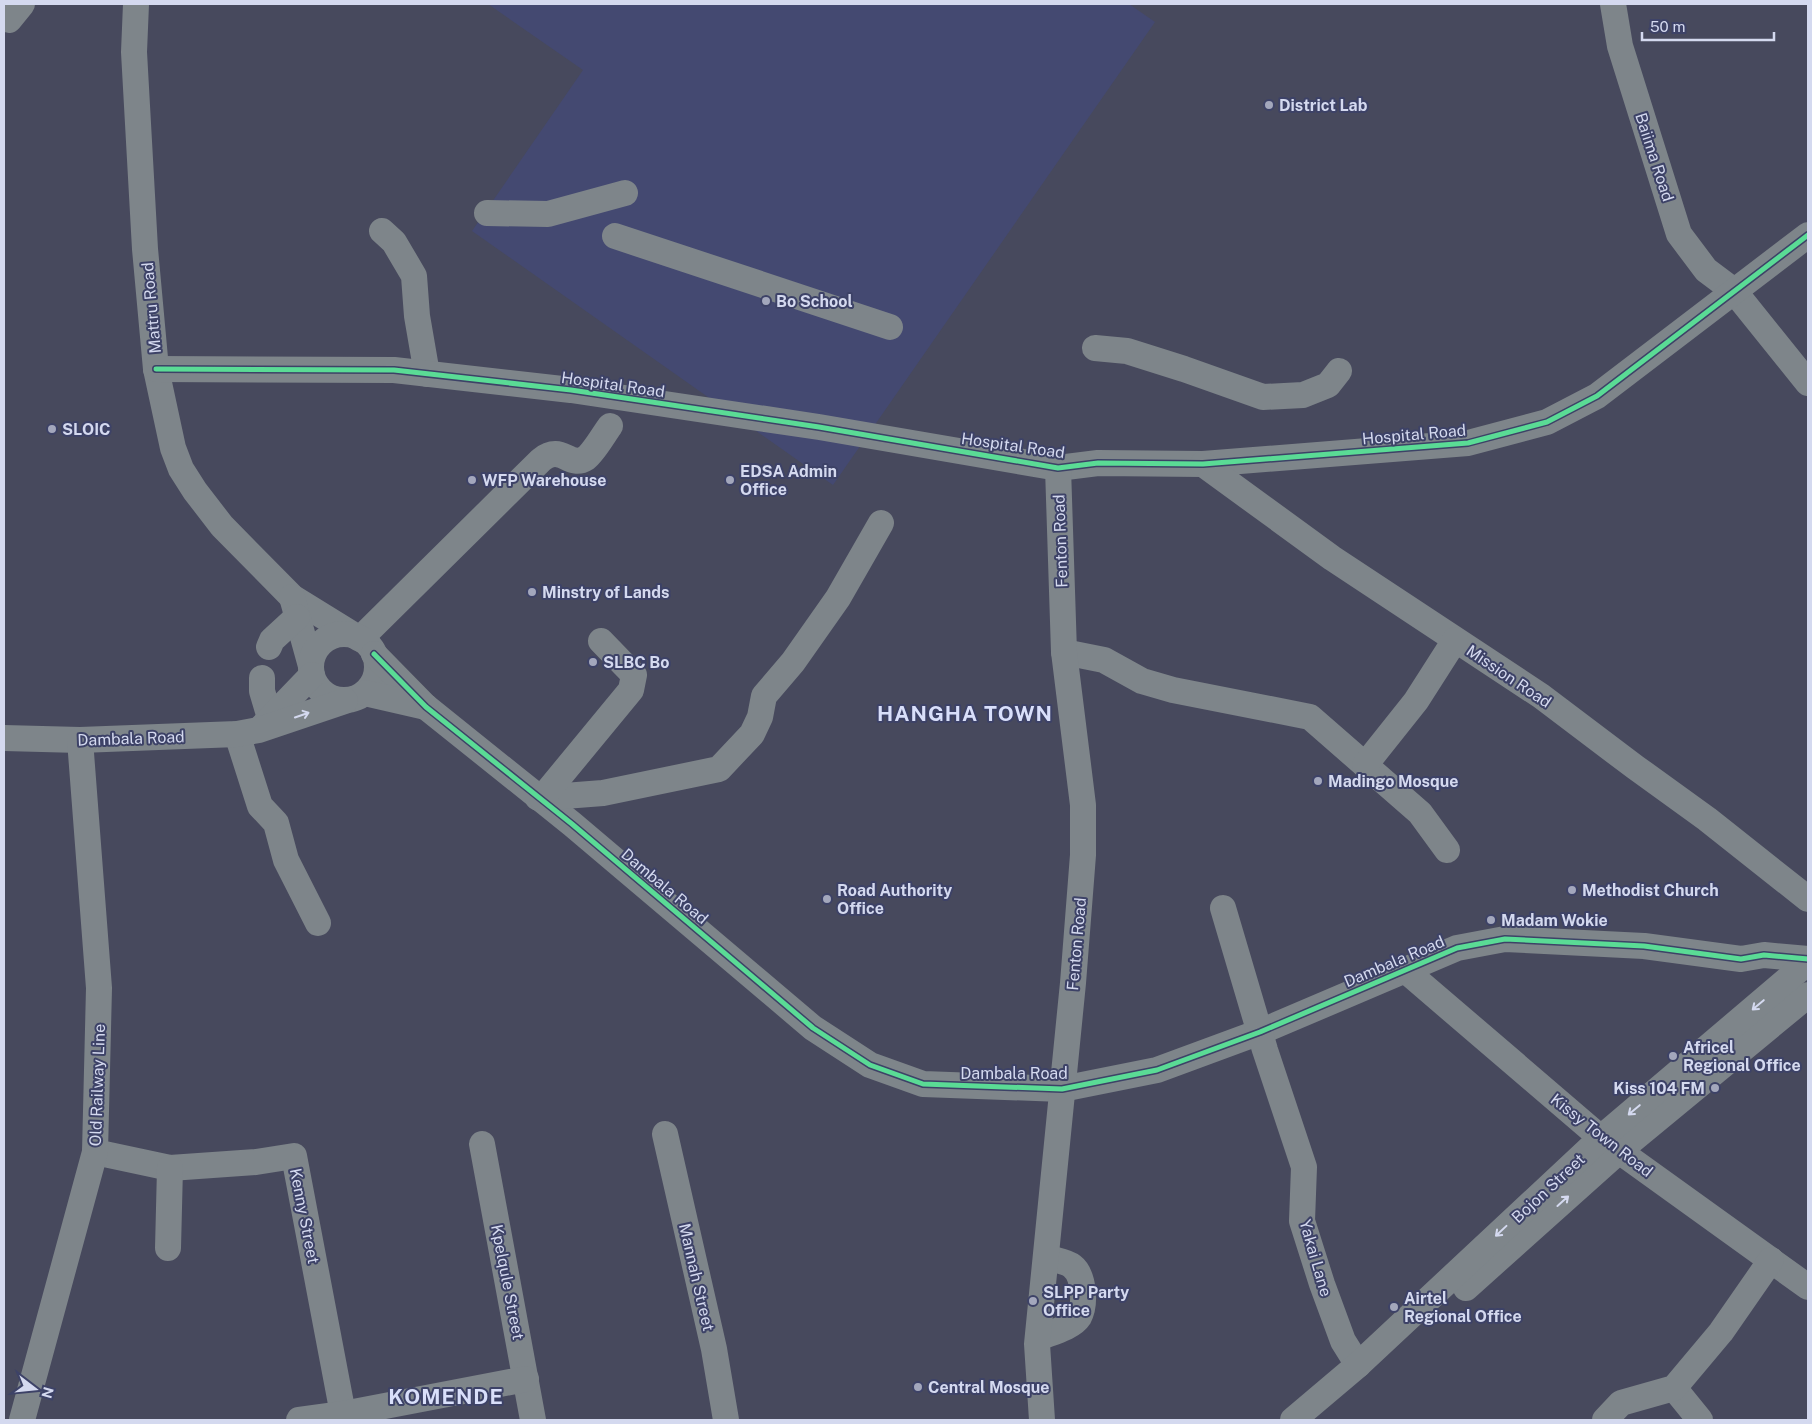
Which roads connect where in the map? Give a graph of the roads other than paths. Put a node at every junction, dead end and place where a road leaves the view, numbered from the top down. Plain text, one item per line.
1 (136, 4) edge
2 (1613, 4) edge
3 (625, 193) dead end
4 (487, 213) dead end
5 (382, 231) dead end
6 (1808, 235) edge
7 (615, 236) dead end
8 (1734, 291) junction
9 (890, 327) dead end
10 (1095, 348) dead end
11 (156, 369) junction
12 (1339, 371) dead end
13 (427, 374) junction
14 (1808, 383) edge
15 (610, 426) dead end
16 (1203, 464) junction
17 (1058, 468) junction
18 (881, 523) dead end
19 (294, 607) junction
20 (1455, 640) junction
21 (601, 641) dead end
22 (367, 646) junction
23 (269, 647) dead end
24 (1064, 652) junction
25 (311, 670) junction
26 (262, 678) dead end
27 (355, 697) junction
28 (426, 707) junction
29 (255, 728) junction
30 (4, 738) edge
31 (80, 740) junction
32 (1365, 765) junction
33 (540, 798) junction
34 (1447, 850) dead end
35 (1808, 899) edge
36 (1223, 908) dead end
37 (318, 923) dead end
38 (1405, 970) junction
39 (1805, 974) edge
40 (1260, 1032) junction
41 (1062, 1089) junction
42 (665, 1134) dead end
43 (482, 1144) dead end
44 (1610, 1144) junction
45 (95, 1152) junction
46 (170, 1168) junction
47 (168, 1248) dead end
48 (1046, 1257) junction
49 (1771, 1260) junction
50 (1808, 1287) edge
51 (1038, 1338) junction
52 (1358, 1364) junction
53 (526, 1379) junction
54 (1674, 1388) junction
55 (343, 1414) junction
56 (22, 1420) edge
57 (299, 1420) edge
58 (533, 1420) edge
59 (726, 1420) edge
60 (1042, 1420) edge
61 (1293, 1420) edge
62 (1318, 1420) edge
63 (1605, 1420) edge
64 (1700, 1420) edge

1 - 11 street, Mattru Road
2 - 8 street, Baiima Road
3 - 4 street
5 - 13 street
6 - 8 street, Hospital Road
7 - 9 street
8 - 14 street, Baiima Road
8 - 16 street, Hospital Road
10 - 12 street
11 - 13 street, Hospital Road
11 - 19 street, Mattru Road
13 - 17 street, Hospital Road
15 - 22 street
16 - 17 street, Hospital Road
16 - 20 street, Mission Road
17 - 24 street, Fenton Road
18 - 33 street
19 - 22 street, Mattru Road
19 - 23 street
19 - 25 street, Mattru Road
20 - 32 street
20 - 35 street, Mission Road
21 - 33 street
22 - 25 street
22 - 27 street
22 - 28 street, Dambala Road
24 - 32 street
24 - 41 street, Fenton Road
25 - 27 street
25 - 29 street
26 - 29 street
27 - 28 street, Dambala Road
29 -> 27 street, Dambala Road
28 - 33 street, Dambala Road
29 - 31 street, Dambala Road
29 - 37 street
30 - 31 street, Dambala Road
31 - 45 street, Old Railway Line
32 - 34 street
33 - 41 street, Dambala Road
36 - 40 street, Yakai Lane
38 - 39 street, Dambala Road
38 - 40 street, Dambala Road
38 - 44 street, Kissy Town Road
39 - 44 street, Bojon Street
40 - 41 street, Dambala Road
40 - 52 street, Yakai Lane
41 - 48 street, Fenton Road
42 - 59 street, Mannah Street
43 - 53 street, Kpelqule Street
44 - 49 street, Kissy Town Road
44 -> 52 street, Bojon Street
62 -> 44 street, Bojon Street
45 - 46 street, Kenny Street
45 - 56 street, Old Railway Line
46 - 47 street
46 - 55 street, Kenny Street
48 - 51 street, Fenton Road
48 - 51 street
49 - 50 street, Kissy Town Road
49 - 54 street
51 - 60 street, Fenton Road
52 - 61 street, Bojon Street
53 - 55 street
53 - 58 street, Kpelqule Street
54 - 63 street
54 - 64 street
55 - 57 street

